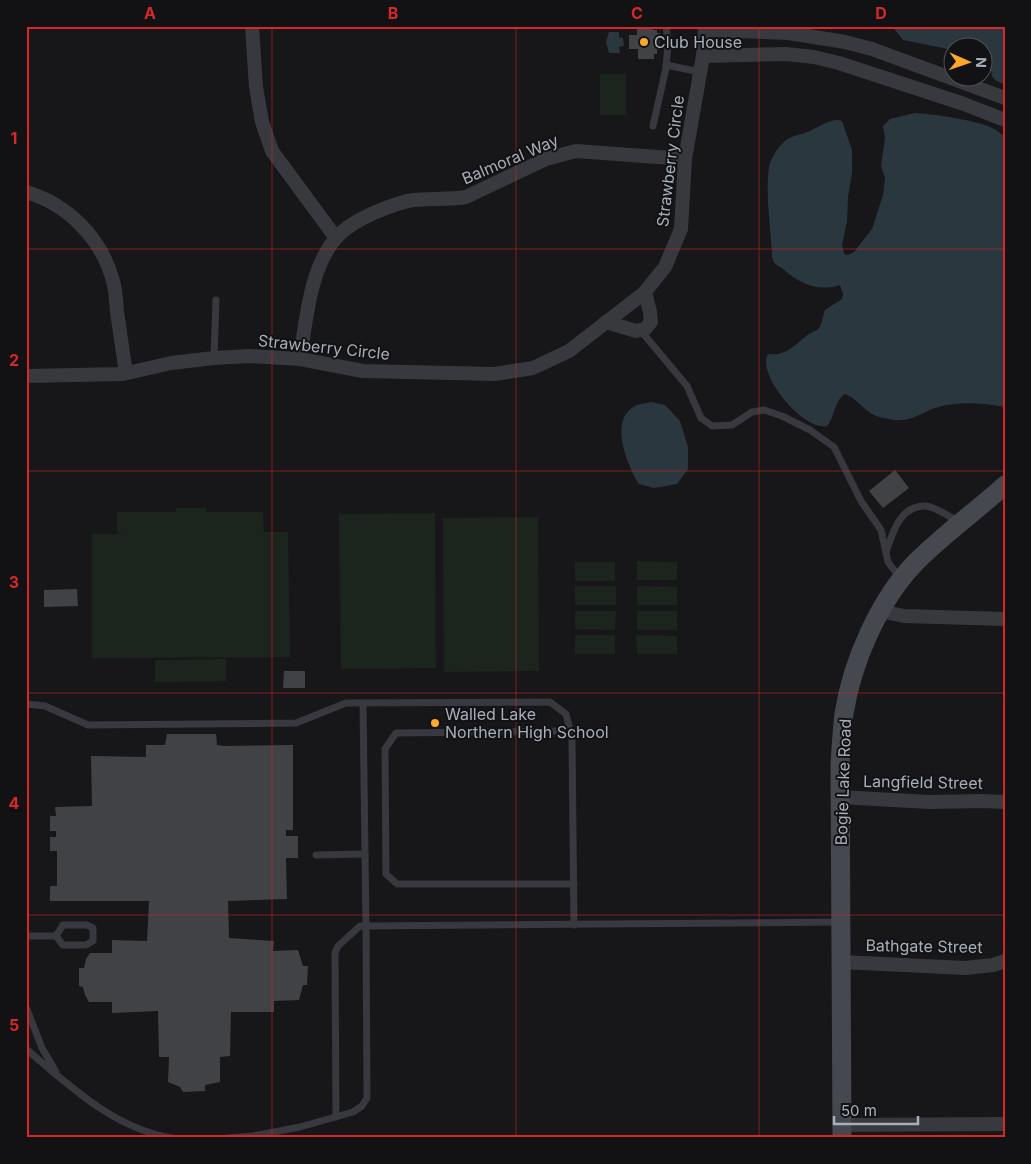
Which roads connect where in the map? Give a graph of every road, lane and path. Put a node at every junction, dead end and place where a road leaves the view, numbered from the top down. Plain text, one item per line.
1 (252, 26) edge
2 (666, 26) edge
3 (705, 28) edge
4 (845, 42) junction
5 (703, 56) junction
6 (840, 63) junction
7 (666, 65) junction
8 (700, 72) junction
9 (944, 75) edge
10 (971, 88) edge
11 (980, 88) edge
12 (1005, 98) edge
13 (964, 104) junction
14 (1005, 120) edge
15 (653, 126) dead end
16 (684, 159) junction
17 (26, 192) edge
18 (336, 238) junction
19 (645, 292) junction
20 (216, 300) dead end
21 (606, 322) junction
22 (641, 331) junction
23 (214, 358) junction
24 (300, 359) junction
25 (126, 373) junction
26 (26, 376) edge
27 (1005, 484) edge
28 (960, 523) junction
29 (886, 552) junction
30 (902, 580) junction
31 (880, 611) junction
32 (1005, 619) edge
33 (363, 703) junction
34 (26, 704) edge
35 (570, 731) junction
36 (840, 797) junction
37 (1005, 802) edge
38 (365, 854) junction
39 (316, 855) dead end
40 (574, 884) junction
41 (841, 922) junction
42 (574, 925) junction
43 (366, 926) junction
44 (26, 936) edge
45 (56, 936) junction
46 (1005, 961) edge
47 (841, 962) junction
48 (26, 1007) edge
49 (26, 1049) edge
50 (59, 1076) junction
51 (336, 1117) junction
52 (1005, 1124) edge
53 (842, 1131) edge
54 (172, 1138) edge
55 (227, 1138) edge

1 - 18 street
2 - 7 lane
3 - 4 street
3 - 5 street, Strawberry Circle
4 - 6 street
4 - 9 street
5 - 6 street
5 - 8 street, Strawberry Circle
6 - 13 street
7 - 8 lane
7 - 15 lane
8 - 16 street, Strawberry Circle
10 - 13 street
11 - 12 street
13 - 14 street
16 - 18 street, Balmoral Way
16 - 19 street, Strawberry Circle
17 - 25 street
18 - 24 street, Balmoral Way
19 - 21 street, Strawberry Circle
19 - 22 street
20 - 23 lane
21 - 22 street
21 - 24 street, Strawberry Circle
22 - 29 lane
23 - 24 street, Strawberry Circle
23 - 25 street, Strawberry Circle
25 - 26 street, Strawberry Circle
27 - 28 main road, Bogie Lake Road
28 - 29 lane
28 - 30 main road, Bogie Lake Road
29 - 30 lane
30 - 31 main road, Bogie Lake Road
31 - 32 street
31 - 36 main road, Bogie Lake Road
33 - 34 lane
33 - 35 lane
33 - 38 lane
35 - 40 lane
35 - 40 lane
36 - 37 street, Langfield Street
36 - 41 main road, Bogie Lake Road
38 - 39 lane
38 - 43 lane
40 - 42 lane
41 - 42 lane
41 - 47 main road, Bogie Lake Road
42 - 43 lane
43 - 51 lane
43 - 51 lane
44 - 45 lane
45 - 45 lane
46 - 47 street, Bathgate Street
47 - 53 main road, Bogie Lake Road
48 - 50 lane
49 - 50 lane
50 - 54 lane
51 - 55 lane
52 - 53 street

